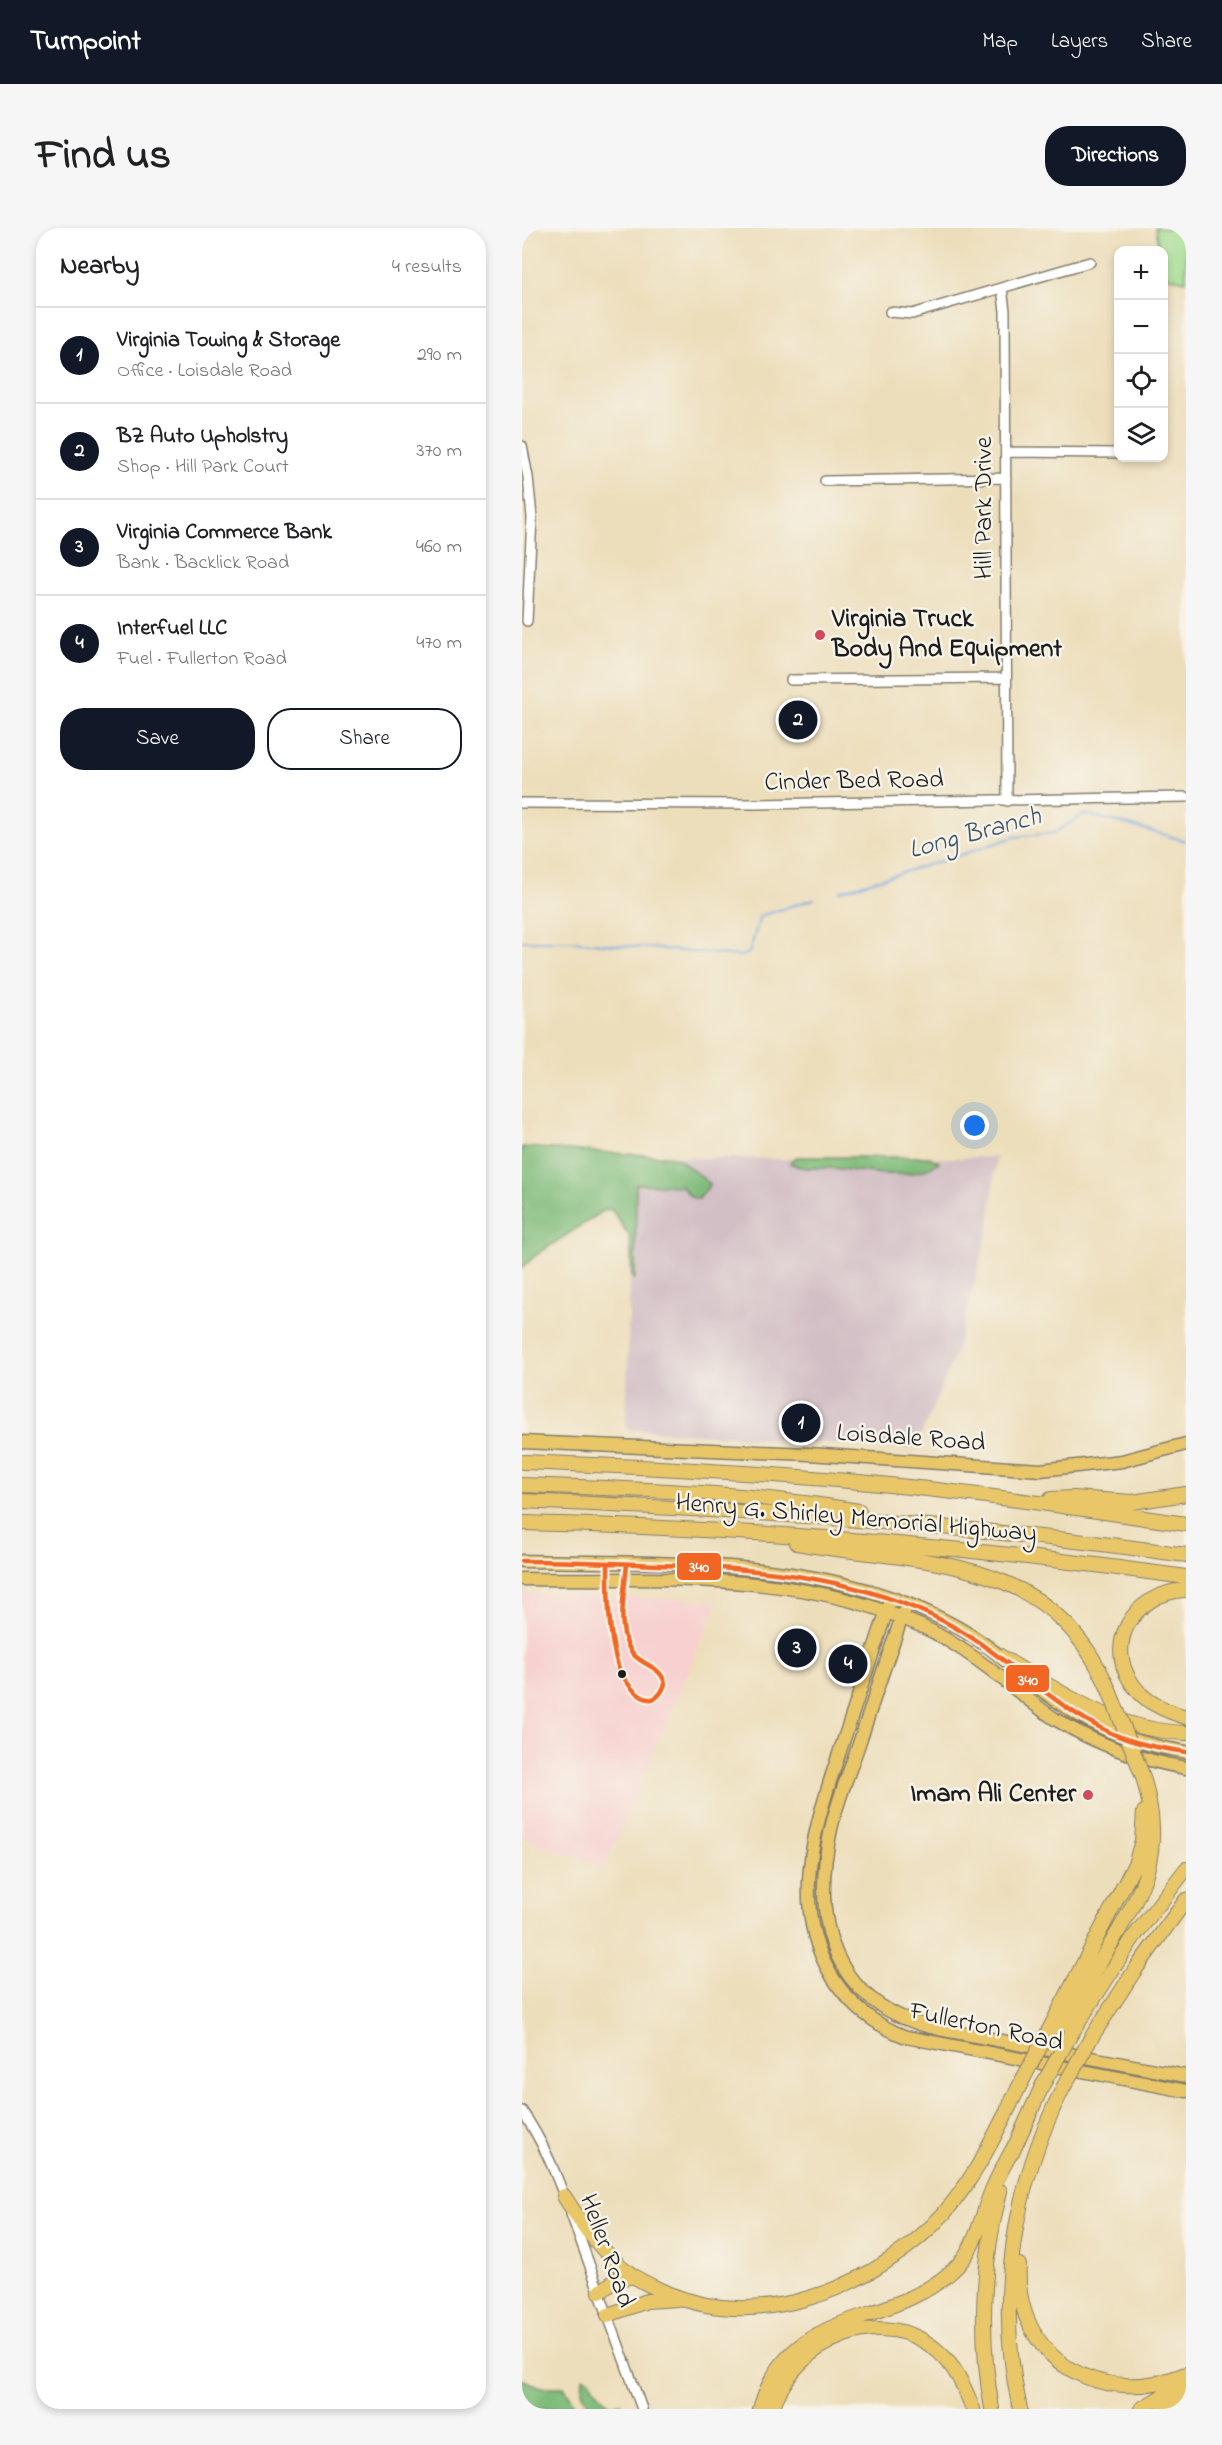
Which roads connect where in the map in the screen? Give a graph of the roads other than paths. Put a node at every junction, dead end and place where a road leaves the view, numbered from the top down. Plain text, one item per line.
1 (1090, 262) dead end
2 (1002, 288) junction
3 (890, 312) dead end
4 (522, 446) edge
5 (1006, 452) junction
6 (1114, 453) edge
7 (1006, 478) junction
8 (825, 481) dead end
9 (527, 517) edge
10 (525, 590) edge
11 (527, 621) dead end
12 (1006, 678) junction
13 (791, 680) dead end
14 (1186, 797) edge
15 (1007, 801) junction
16 (522, 803) edge
17 (522, 1442) edge
18 (1186, 1444) edge
19 (522, 1462) edge
20 (522, 1485) edge
21 (1186, 1494) edge
22 (1015, 1500) junction
23 (522, 1501) edge
24 (522, 1523) edge
25 (1186, 1524) edge
26 (952, 1527) junction
27 (729, 1531) junction
28 (1186, 1555) edge
29 (522, 1561) edge
30 (1186, 1577) edge
31 (522, 1579) edge
32 (1186, 1590) edge
33 (891, 1598) junction
34 (907, 1604) junction
35 (886, 1612) junction
36 (902, 1618) junction
37 (1000, 1656) junction
38 (1186, 1717) edge
39 (1186, 1732) edge
40 (1186, 1752) edge
41 (1186, 1768) edge
42 (1186, 1869) edge
43 (1186, 1900) edge
44 (1061, 2032) junction
45 (1186, 2076) edge
46 (1186, 2091) edge
47 (522, 2111) edge
48 (1015, 2145) junction
49 (564, 2196) junction
50 (1022, 2197) junction
51 (634, 2276) junction
52 (600, 2292) junction
53 (682, 2299) junction
54 (608, 2314) junction
55 (1186, 2374) edge
56 (1186, 2382) edge
57 (1186, 2395) edge
58 (642, 2409) edge
59 (760, 2409) edge
60 (772, 2409) edge
61 (973, 2409) edge
62 (992, 2409) edge
63 (1020, 2409) edge
64 (1141, 2409) edge
65 (1164, 2409) edge

1 - 2 street
2 - 3 street
2 - 5 street, Hill Park Drive
4 - 9 street
5 - 6 street
5 - 7 street, Hill Park Drive
7 - 8 street
7 - 12 street, Hill Park Drive
9 - 10 street
10 - 11 street
12 - 13 street
12 - 15 street, Hill Park Drive
14 - 15 street, Cinder Bed Road
15 - 16 street, Cinder Bed Road
17 - 18 main road, Loisdale Road
19 - 22 highway, Henry G. Shirley Memorial Highway
20 - 26 highway
21 - 22 highway
22 - 25 highway, Henry G. Shirley Memorial Highway
23 - 26 highway
24 - 27 highway, Henry G. Shirley Memorial Highway
26 - 28 highway
27 - 30 highway, Henry G. Shirley Memorial Highway
27 - 44 highway, bridge
29 - 33 main road
31 - 35 main road
32 - 38 highway
33 - 34 main road
33 - 35 main road, Fullerton Road
34 - 36 main road, Fullerton Road
34 - 37 main road
35 - 36 main road
35 - 46 main road, Fullerton Road
36 - 41 main road
36 - 45 main road, Fullerton Road
37 - 39 highway
37 - 40 main road
42 - 44 highway
43 - 50 highway, bridge
44 - 48 highway, bridge
44 - 53 highway, bridge
47 - 49 street, Heller Road
48 - 59 highway
48 - 62 highway
49 - 51 highway
49 - 52 street, Heller Road
50 - 55 highway
50 - 63 highway
51 - 52 highway
51 - 53 highway
52 - 54 street, Heller Road
53 - 54 highway
54 - 58 street, Heller Road
56 - 64 highway
57 - 65 highway
60 - 61 highway

